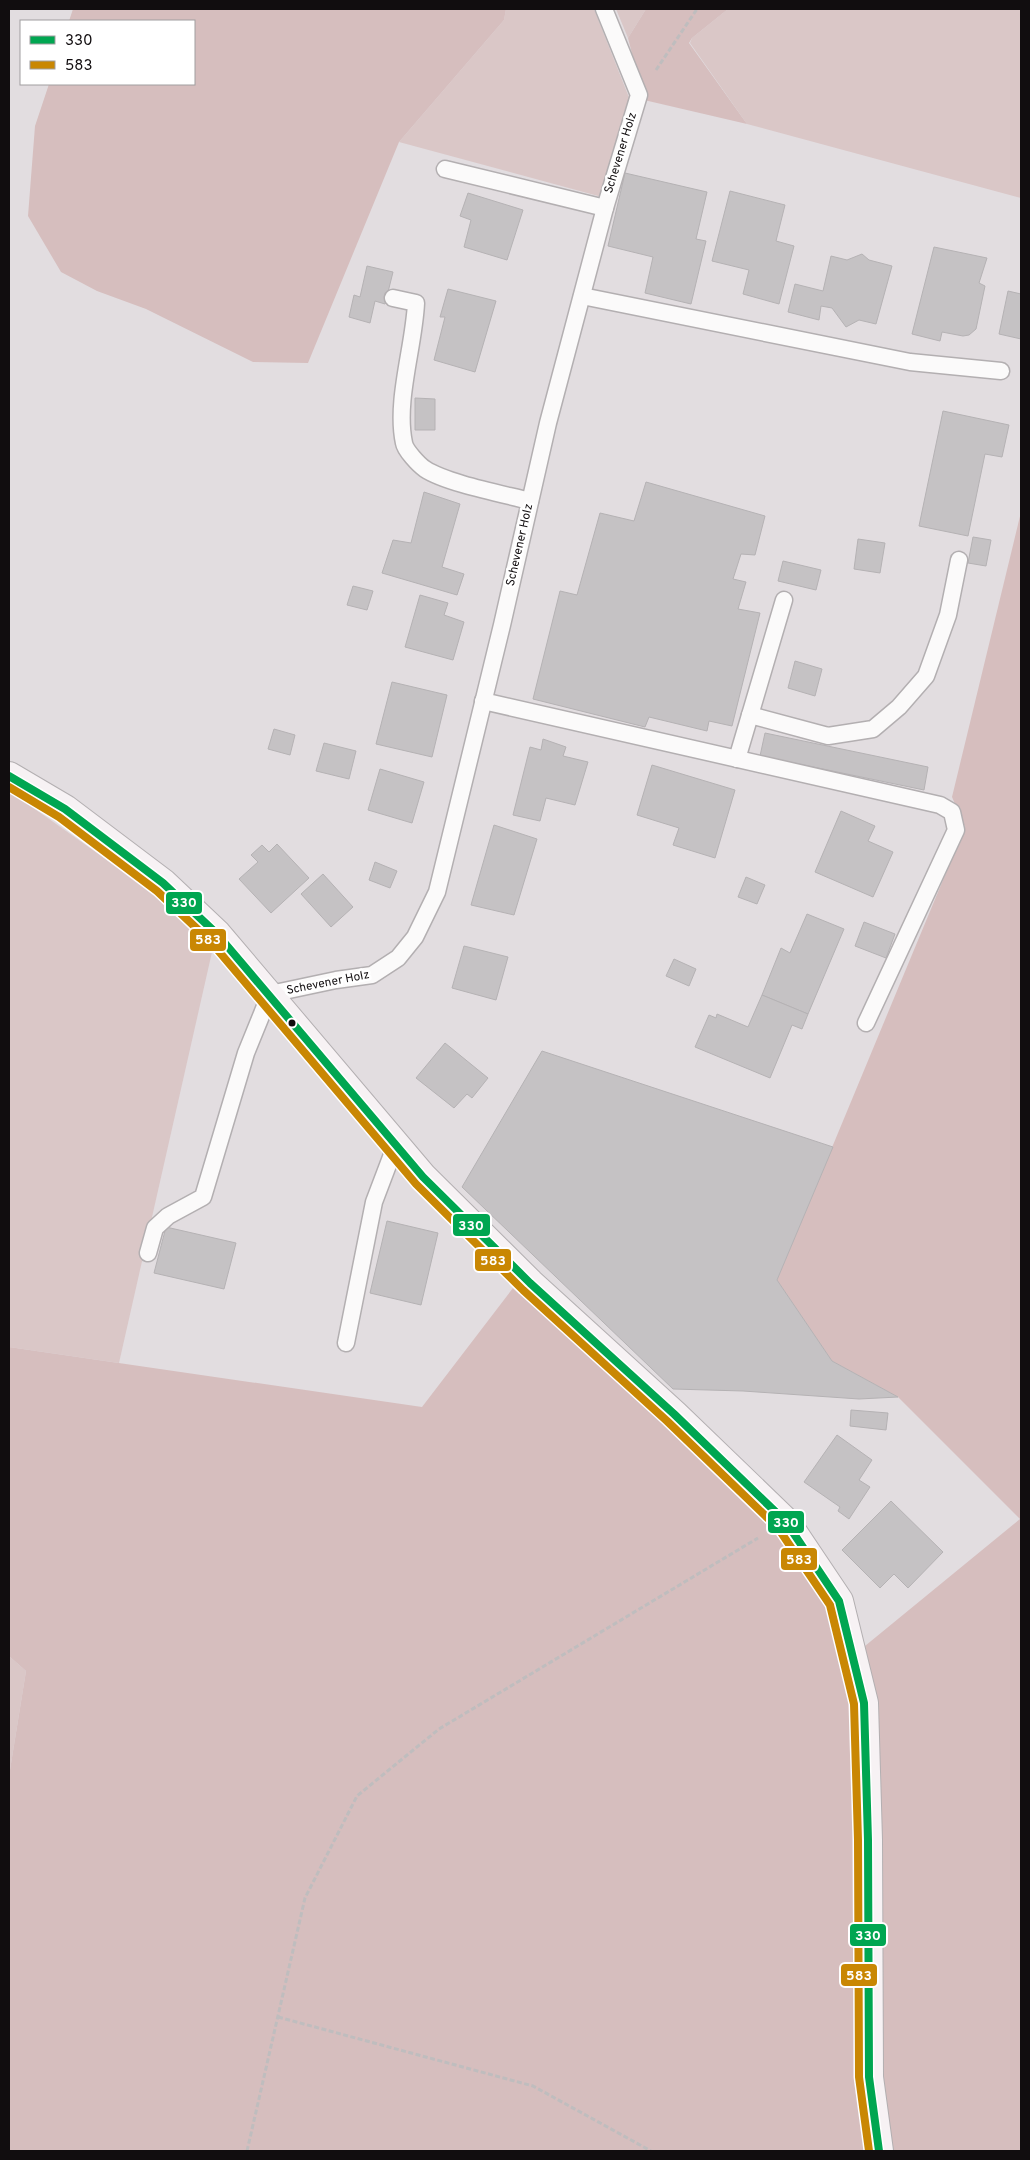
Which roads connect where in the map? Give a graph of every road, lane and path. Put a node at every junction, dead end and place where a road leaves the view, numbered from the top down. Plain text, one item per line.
1 (604, 9) edge
2 (697, 9) edge
3 (639, 95) junction
4 (445, 170) dead end
5 (605, 208) junction
6 (582, 296) junction
7 (393, 298) dead end
8 (1001, 371) dead end
9 (530, 501) junction
10 (960, 560) dead end
11 (784, 600) dead end
12 (484, 701) junction
13 (750, 715) junction
14 (737, 759) junction
15 (9, 776) edge
16 (270, 994) junction
17 (866, 1023) dead end
18 (396, 1144) junction
19 (148, 1253) dead end
20 (346, 1343) dead end
21 (786, 1522) junction
22 (278, 2017) junction
23 (247, 2151) edge
24 (651, 2151) edge
25 (879, 2151) edge

1 - 3 lane
2 - 3 path, Schevener Holz
3 - 5 lane, Schevener Holz
4 - 5 lane
5 - 6 lane, Schevener Holz
6 - 8 lane
6 - 9 lane, Schevener Holz
7 - 9 lane
9 - 12 lane, Schevener Holz
10 - 13 lane
11 - 13 lane
12 - 14 lane
12 - 16 lane, Schevener Holz
13 - 14 lane
14 - 17 lane
15 - 16 main road
16 - 18 main road
16 - 19 lane
18 - 20 lane
18 - 21 main road
21 - 22 path
21 - 25 main road
22 - 23 path
22 - 24 path

